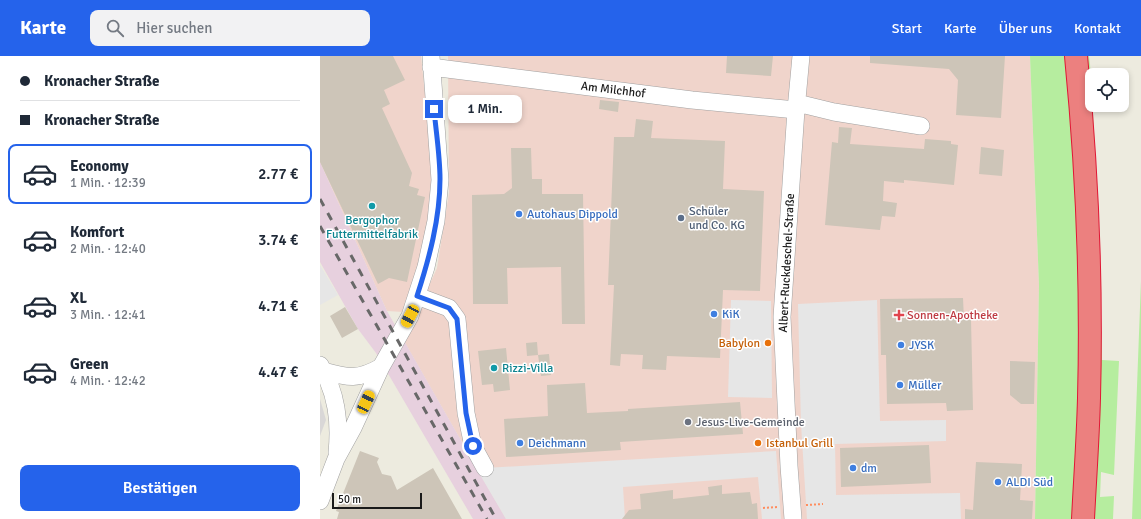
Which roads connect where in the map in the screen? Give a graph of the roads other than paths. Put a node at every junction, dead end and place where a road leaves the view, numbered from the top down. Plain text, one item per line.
1 (802, 56) edge
2 (1076, 56) edge
3 (431, 61) edge
4 (796, 106) junction
5 (921, 126) dead end
6 (417, 296) junction
7 (381, 367) junction
8 (322, 368) edge
9 (336, 459) junction
10 (485, 468) dead end
11 (320, 500) edge
12 (793, 519) edge
13 (1083, 519) edge

1 - 4 street, Albert-Ruckdeschel-Straße
2 - 13 highway
3 - 4 street, Am Milchhof
3 - 6 street
4 - 5 street, Am Milchhof
4 - 12 street, Albert-Ruckdeschel-Straße
6 - 7 street
6 - 10 street
7 - 8 street
7 - 9 street
8 - 9 street
9 - 11 street

